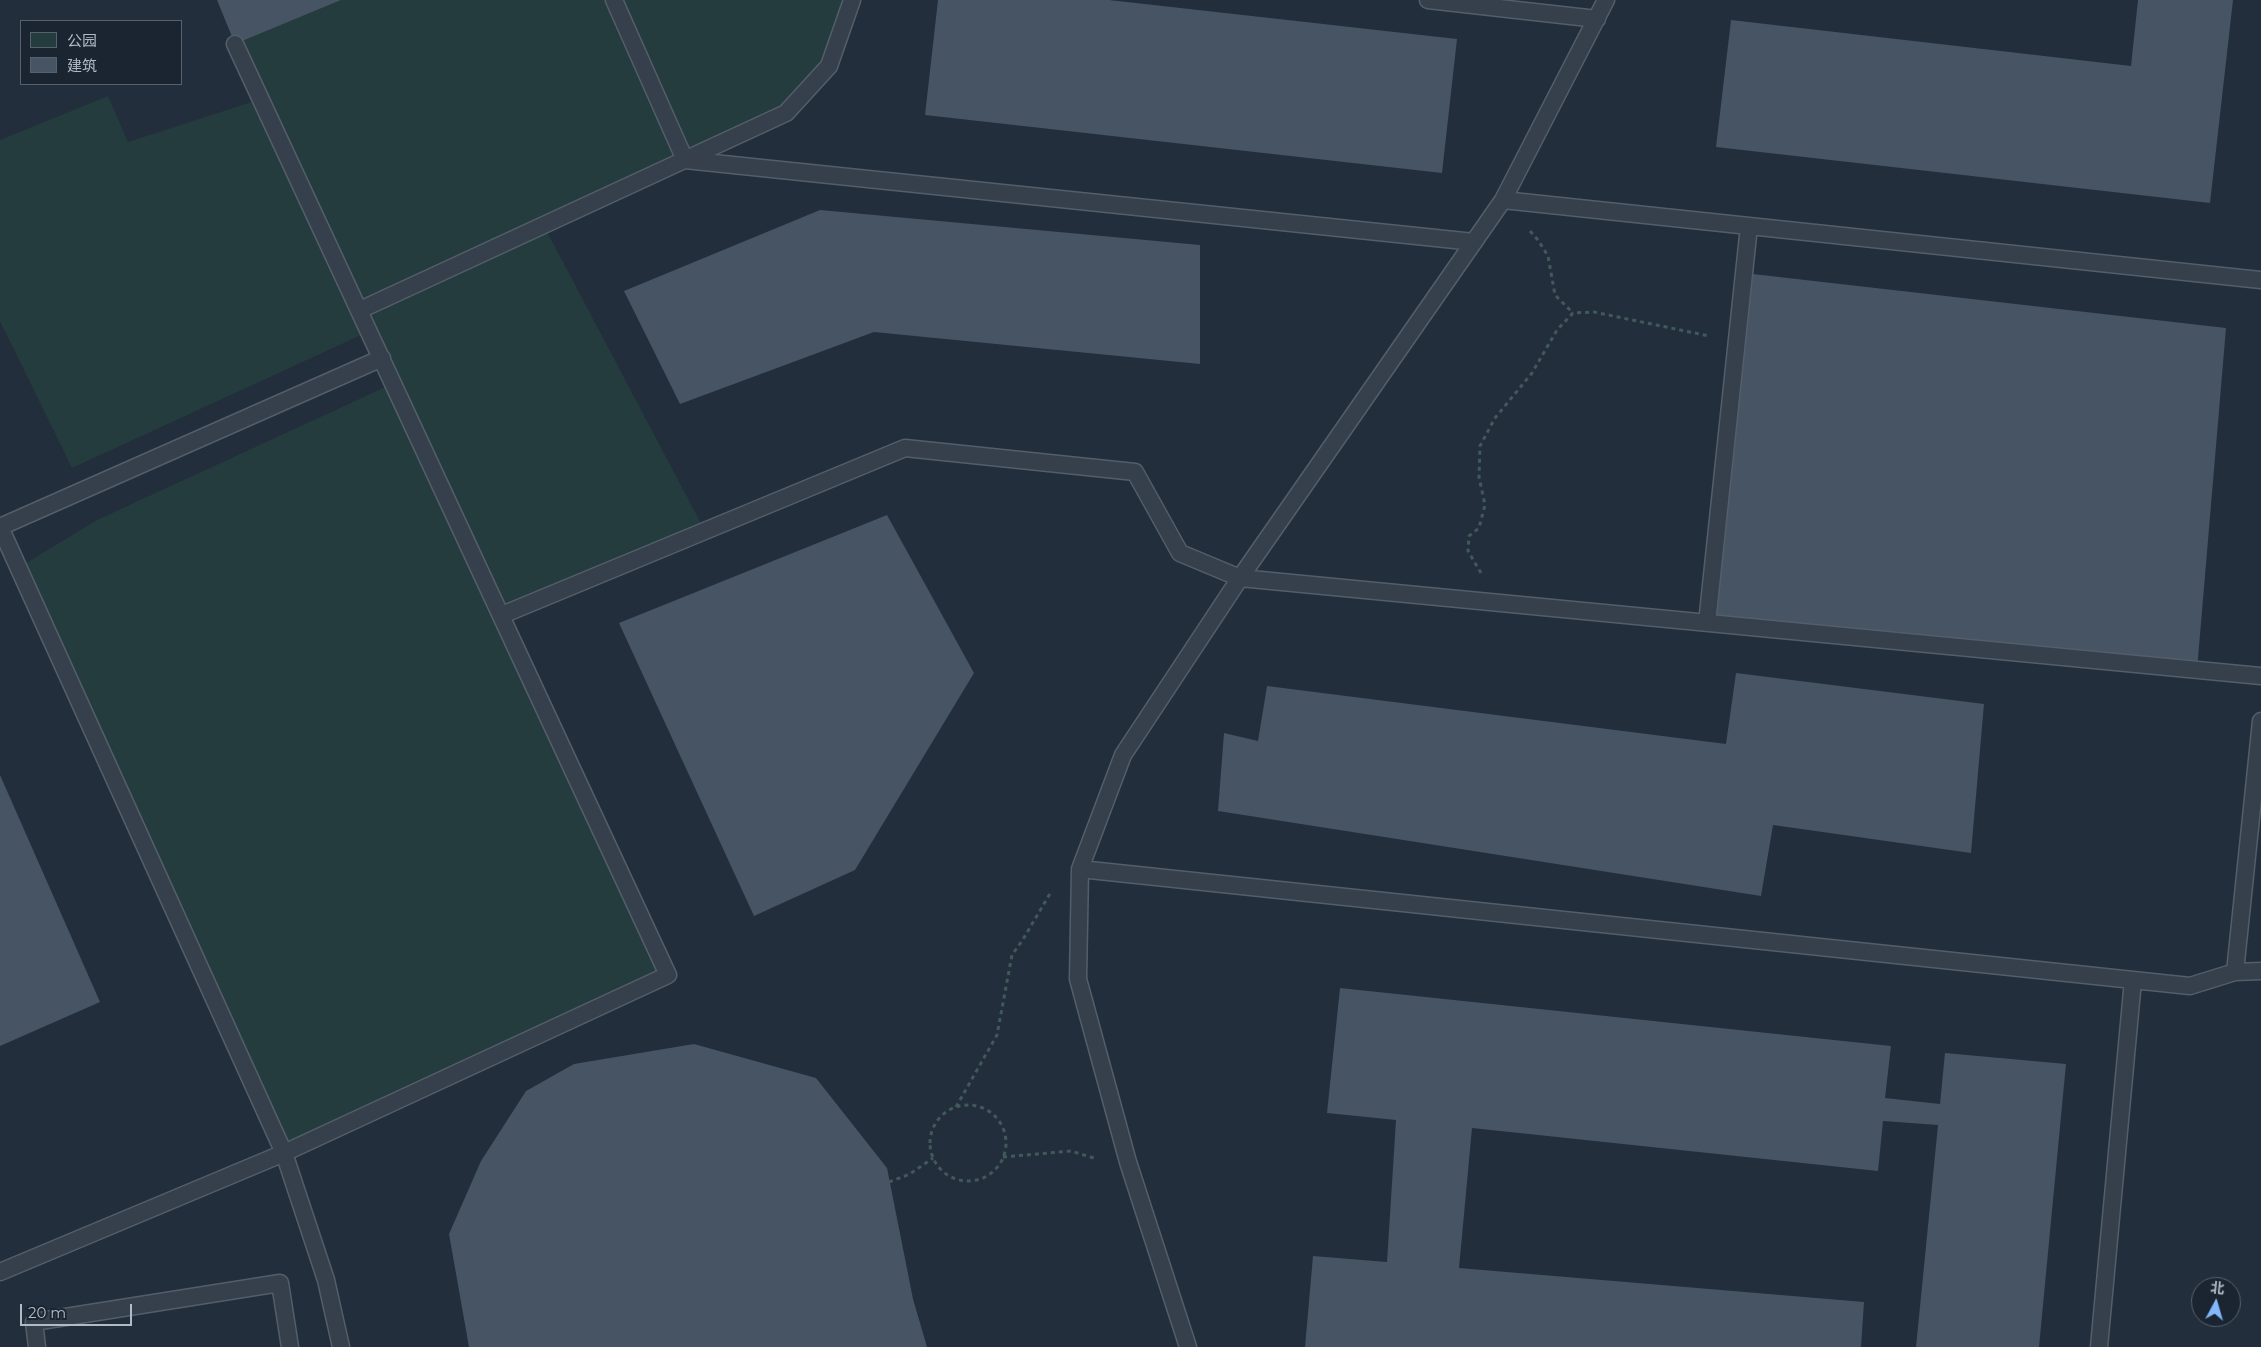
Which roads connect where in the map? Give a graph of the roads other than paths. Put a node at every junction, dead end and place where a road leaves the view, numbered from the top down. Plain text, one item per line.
1 (614, 0) edge
2 (852, 0) edge
3 (1428, 0) edge
4 (1606, 0) edge
5 (1597, 19) junction
6 (235, 44) dead end
7 (685, 160) junction
8 (1503, 200) junction
9 (1749, 226) junction
10 (1474, 242) junction
11 (2261, 280) edge
12 (360, 310) junction
13 (382, 358) junction
14 (0, 527) edge
15 (1240, 578) junction
16 (502, 615) junction
17 (1707, 623) junction
18 (2261, 676) edge
19 (2261, 721) edge
20 (1080, 869) junction
21 (2261, 971) edge
22 (2235, 972) junction
23 (2133, 980) junction
24 (284, 1153) junction
25 (0, 1272) edge
26 (37, 1347) edge
27 (290, 1347) edge
28 (341, 1347) edge
29 (1188, 1347) edge
30 (2099, 1347) edge

1 - 7 lane
2 - 7 lane
3 - 5 lane
4 - 5 lane
5 - 8 lane
6 - 12 lane
7 - 10 lane
7 - 12 lane
8 - 9 lane
8 - 10 lane
9 - 11 lane
9 - 17 lane
10 - 15 lane
12 - 13 lane
13 - 14 lane
13 - 16 lane
14 - 24 lane
15 - 16 lane
15 - 17 lane
15 - 20 lane
16 - 24 lane
17 - 18 lane
19 - 22 lane
20 - 23 lane
20 - 29 lane
21 - 22 lane
22 - 23 lane
23 - 30 lane
24 - 25 lane
24 - 28 lane
26 - 27 lane

